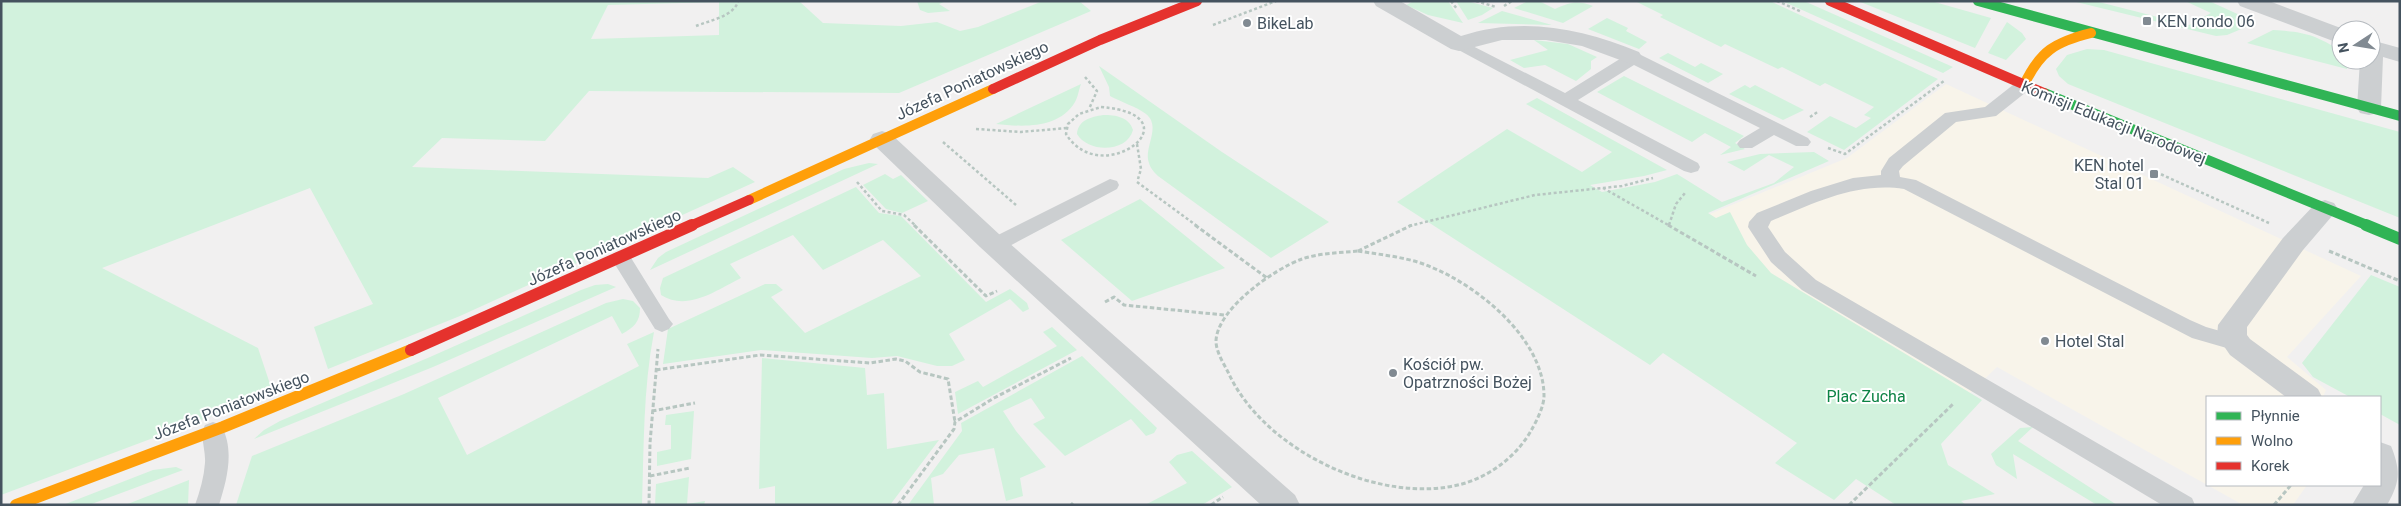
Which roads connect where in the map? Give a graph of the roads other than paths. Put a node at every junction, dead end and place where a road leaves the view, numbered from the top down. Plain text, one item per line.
1 (1197, 1) edge
2 (1384, 1) edge
3 (1830, 1) edge
4 (1978, 1) edge
5 (2248, 1) edge
6 (2331, 32) edge
7 (2093, 33) junction
8 (1459, 44) junction
9 (2381, 50) edge
10 (2400, 55) edge
11 (1632, 57) junction
12 (2371, 70) edge
13 (2024, 85) junction
14 (1564, 101) junction
15 (2369, 108) junction
16 (2400, 116) edge
17 (1773, 128) junction
18 (882, 139) junction
19 (1802, 142) dead end
20 (1746, 144) dead end
21 (1691, 167) dead end
22 (1891, 180) junction
23 (1110, 185) road end
24 (2325, 209) junction
25 (2400, 239) edge
26 (995, 245) junction
27 (621, 258) junction
28 (662, 324) road end
29 (2237, 343) junction
30 (2306, 396) edge
31 (213, 430) junction
32 (2381, 457) edge
33 (2381, 483) edge
34 (2379, 486) edge
35 (16, 505) edge
36 (206, 505) edge
37 (1284, 505) edge
38 (2184, 505) edge
39 (2369, 505) edge

1 - 18 street, Józefa Poniatowskiego
2 - 8 street
3 - 13 street, Komisji Edukacji Narodowej
4 - 7 street
5 - 6 street
7 - 13 street
7 - 15 street
8 - 11 street
8 - 14 lane
9 - 10 street
11 - 14 lane
11 - 17 lane
12 - 15 street
13 - 22 lane
13 - 24 street, Komisji Edukacji Narodowej
14 - 21 lane
15 - 16 street
17 - 19 lane
17 - 20 lane
18 - 26 street
18 - 27 street, Józefa Poniatowskiego
22 - 29 lane
22 - 38 lane
23 - 26 lane
24 - 25 street, Komisji Edukacji Narodowej
24 - 29 street
26 - 37 street
27 - 28 lane
27 - 31 street, Józefa Poniatowskiego
29 - 30 street
31 - 35 street, Józefa Poniatowskiego
31 - 36 lane
32 - 33 street
34 - 39 street

